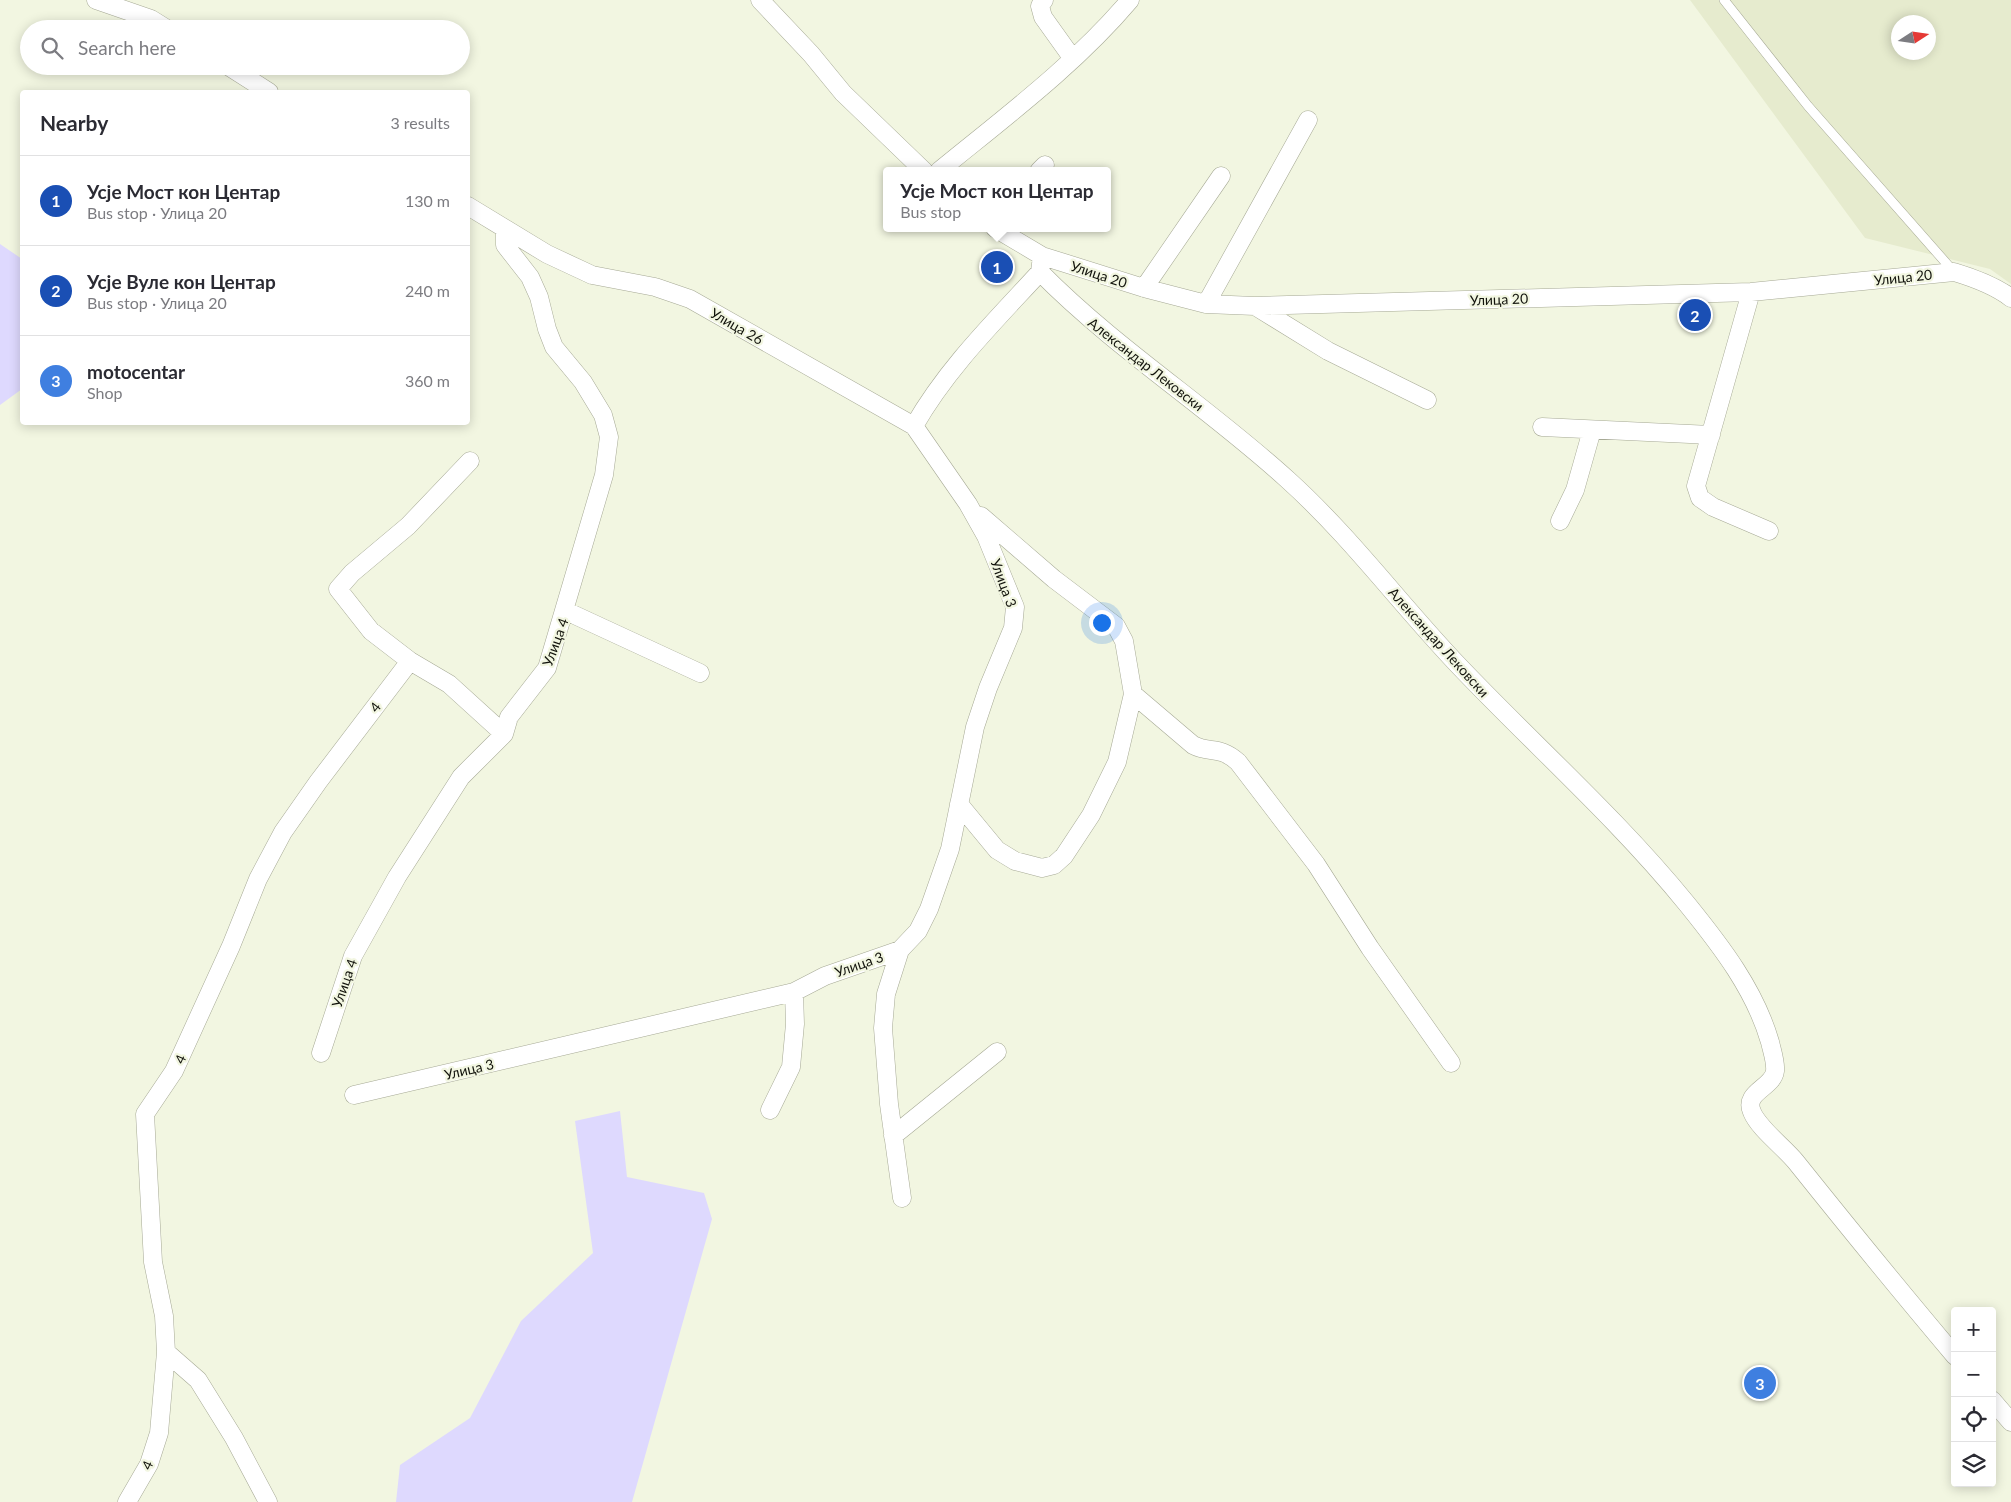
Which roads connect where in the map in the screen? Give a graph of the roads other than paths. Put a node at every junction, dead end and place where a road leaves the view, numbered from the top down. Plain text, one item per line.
1 (96, 0) edge
2 (760, 0) edge
3 (1044, 0) edge
4 (1130, 0) edge
5 (1724, 0) edge
6 (153, 20) edge
7 (1073, 60) junction
8 (242, 75) edge
9 (266, 90) edge
10 (1308, 120) dead end
11 (920, 167) edge
12 (944, 167) edge
13 (1221, 176) dead end
14 (470, 207) edge
15 (505, 230) junction
16 (1000, 232) edge
17 (1041, 264) junction
18 (1954, 272) junction
19 (1144, 288) junction
20 (1751, 292) junction
21 (2011, 298) edge
22 (1206, 304) junction
23 (1255, 306) junction
24 (1427, 400) dead end
25 (914, 426) junction
26 (1542, 427) dead end
27 (1592, 430) junction
28 (1711, 435) junction
29 (470, 461) dead end
30 (968, 504) junction
31 (1560, 520) dead end
32 (1769, 532) dead end
33 (566, 611) junction
34 (410, 661) junction
35 (700, 673) dead end
36 (1133, 694) junction
37 (504, 734) junction
38 (959, 804) junction
39 (900, 950) junction
40 (794, 992) junction
41 (997, 1052) dead end
42 (321, 1053) dead end
43 (1451, 1063) dead end
44 (354, 1095) dead end
45 (770, 1110) dead end
46 (893, 1136) junction
47 (902, 1198) dead end
48 (166, 1352) junction
49 (1952, 1352) edge
50 (1996, 1405) edge
51 (2011, 1422) edge
52 (127, 1502) edge
53 (268, 1502) edge

1 - 6 street
2 - 11 street
3 - 7 street
4 - 7 street
5 - 18 lane
7 - 12 street
8 - 9 street
10 - 22 street
13 - 19 street
14 - 15 street, Улица 26
15 - 25 street, Улица 26
15 - 33 street, Улица 4
16 - 17 street, Улица 20
17 - 19 street, Улица 20
17 - 25 street
17 - 49 street, Александар Лековски
18 - 20 street, Улица 20
18 - 21 street, Улица 20
19 - 22 street, Улица 20
20 - 23 street, Улица 20
20 - 28 street
22 - 23 street, Улица 20
23 - 24 street
25 - 30 street, Улица 26
26 - 27 street
27 - 28 street
27 - 31 street
28 - 32 street
29 - 34 street
30 - 36 street
30 - 38 street, Улица 3
33 - 35 street
33 - 37 street, Улица 4
34 - 37 street
34 - 48 street, 4
36 - 38 street
36 - 43 street
37 - 42 street, Улица 4
38 - 39 street, Улица 3
39 - 40 street, Улица 3
39 - 46 street
40 - 44 street, Улица 3
40 - 45 street
41 - 46 street
46 - 47 street
48 - 52 street, 4
48 - 53 street
50 - 51 street

